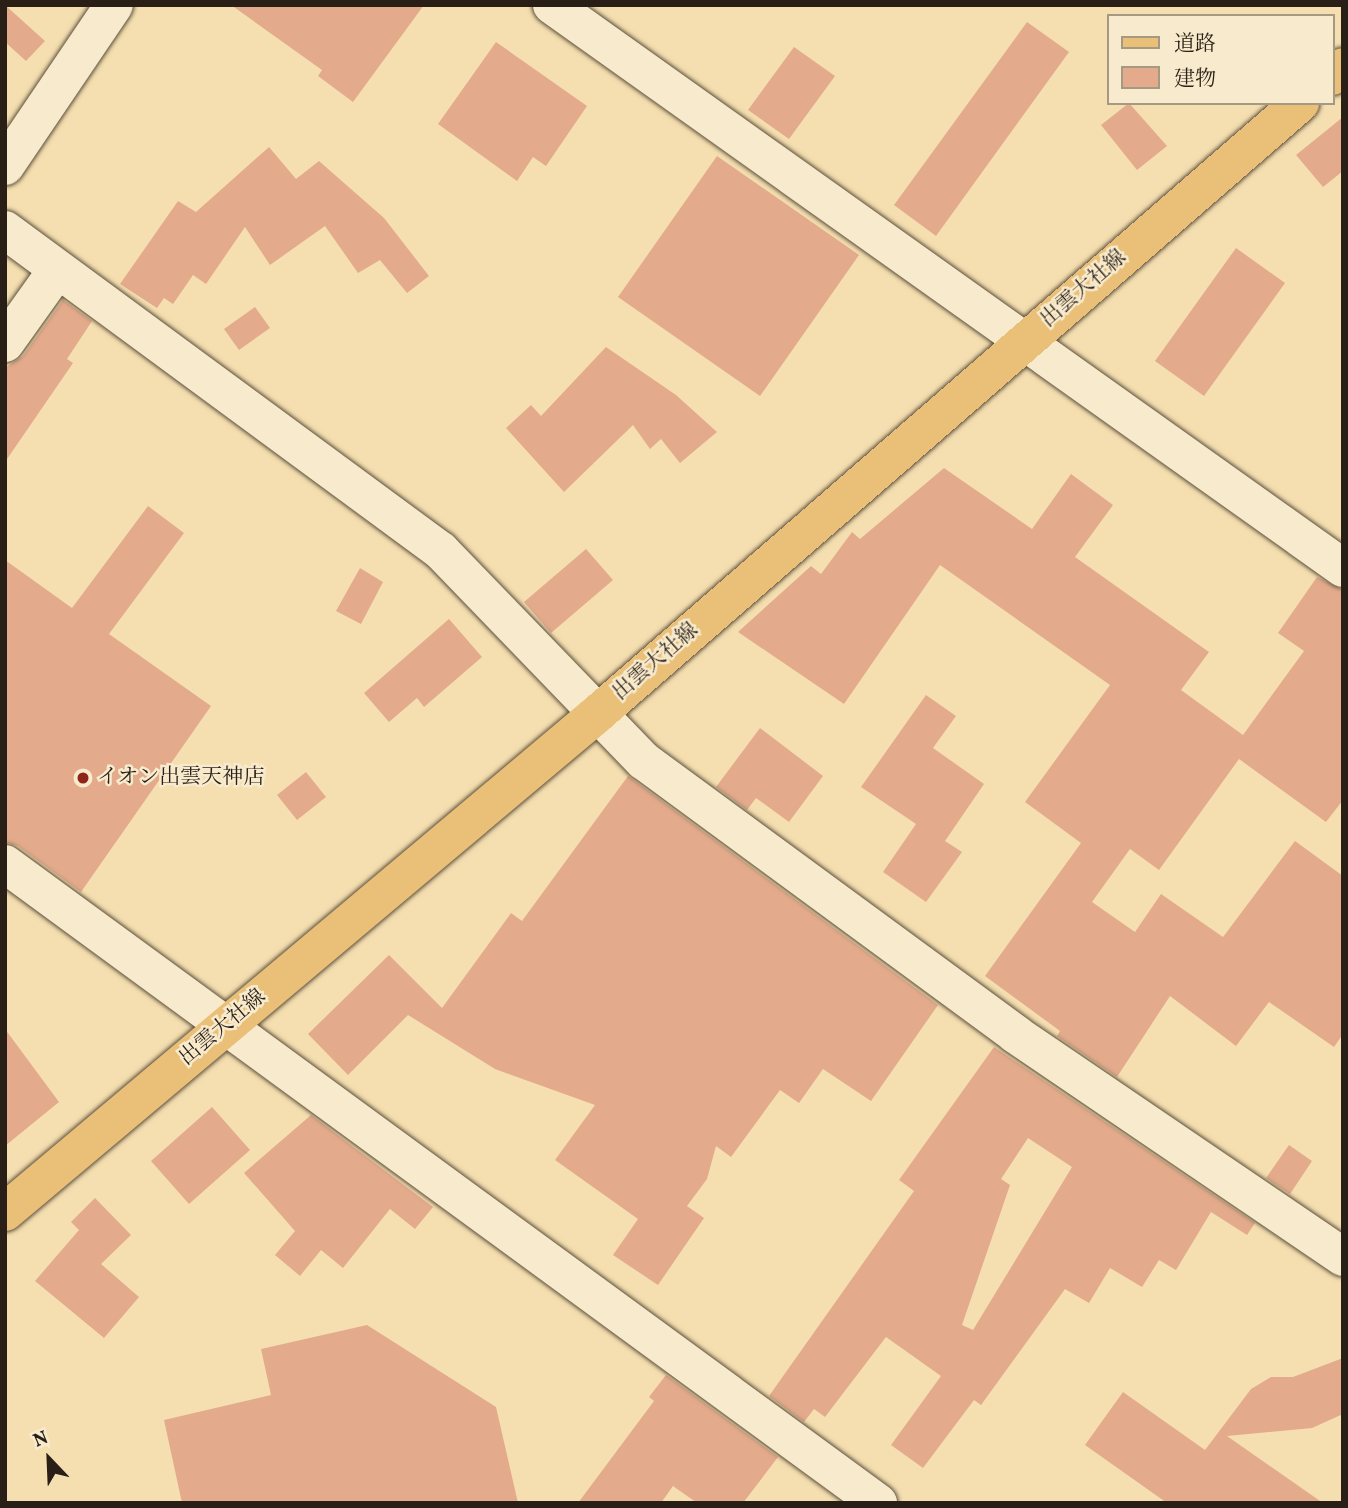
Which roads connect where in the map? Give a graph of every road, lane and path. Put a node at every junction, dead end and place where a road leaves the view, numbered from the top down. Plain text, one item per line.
1 (114, 5) edge
2 (552, 5) edge
3 (1298, 105) edge
4 (5, 166) edge
5 (5, 230) edge
6 (57, 270) junction
7 (5, 343) edge
8 (1021, 343) junction
9 (1343, 568) edge
10 (596, 715) junction
11 (5, 864) edge
12 (229, 1023) junction
13 (5, 1212) edge
14 (1343, 1257) edge
15 (878, 1503) edge

1 - 4 street
2 - 8 street
3 - 8 main road, 出雲大社線
5 - 6 street
6 - 7 street
6 - 10 street
8 - 9 street
8 - 10 main road, 出雲大社線
10 - 12 main road, 出雲大社線
10 - 14 street
11 - 12 street
12 - 13 main road, 出雲大社線
12 - 15 street

